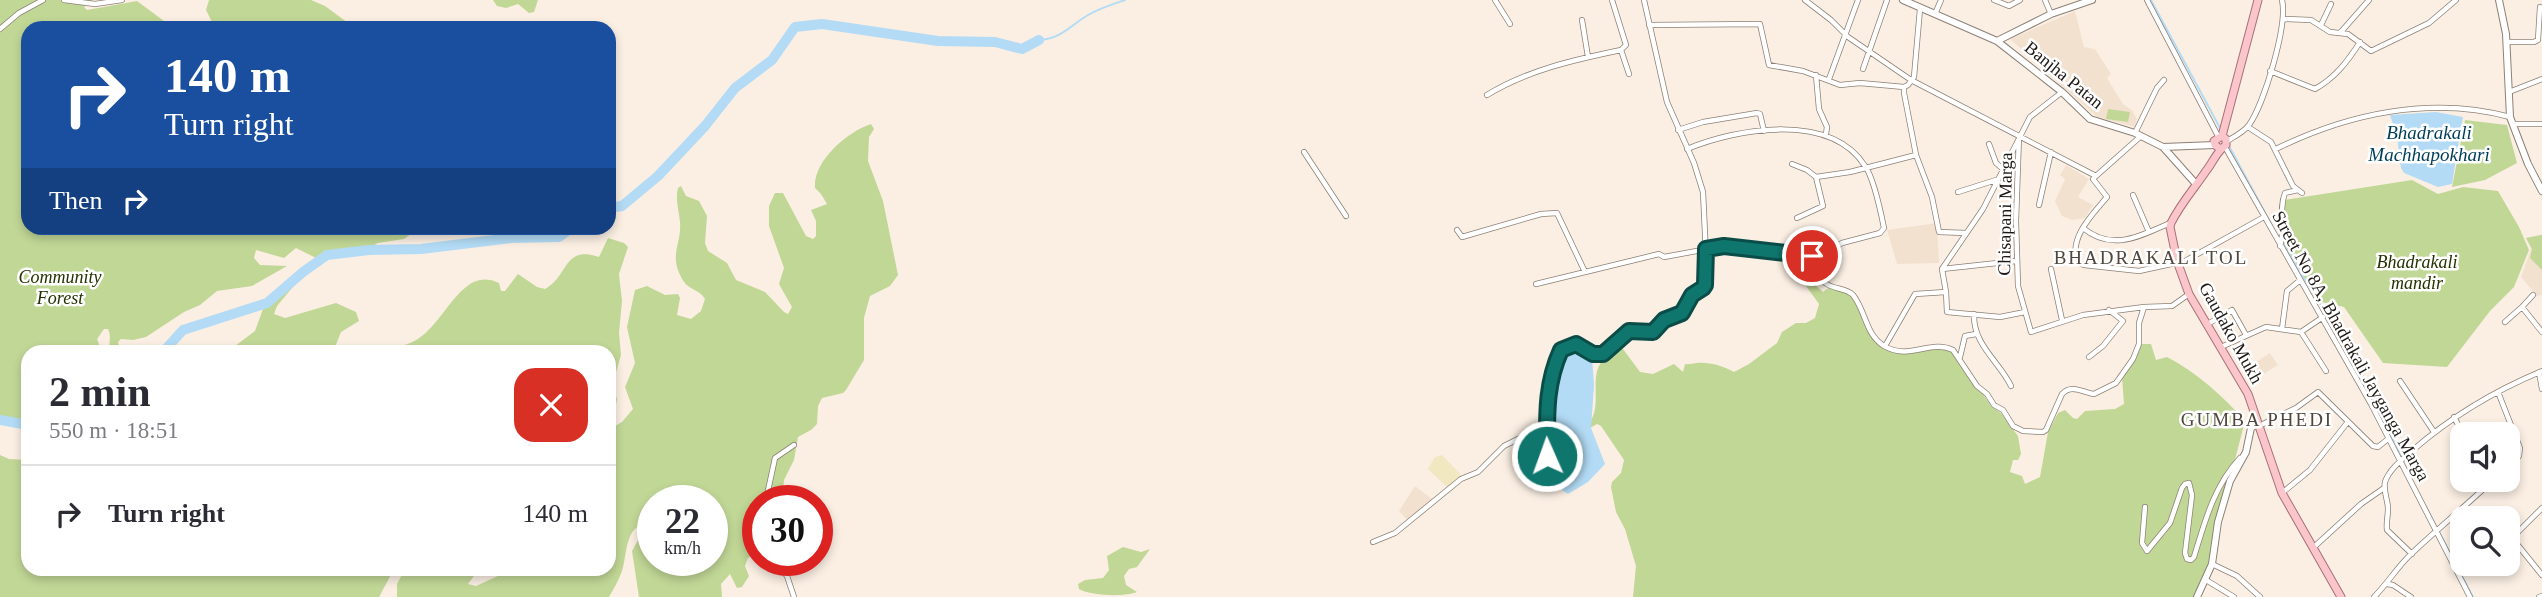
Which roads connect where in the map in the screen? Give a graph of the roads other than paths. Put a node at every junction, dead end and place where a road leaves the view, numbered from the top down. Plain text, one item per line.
1 (43, 0) edge
2 (64, 0) edge
3 (122, 0) edge
4 (1495, 0) edge
5 (1612, 0) edge
6 (1644, 0) edge
7 (1805, 0) edge
8 (1858, 0) edge
9 (1887, 0) edge
10 (1903, 0) edge
11 (1941, 0) edge
12 (1994, 0) edge
13 (2020, 0) edge
14 (2045, 0) edge
15 (2092, 0) edge
16 (2147, 0) edge
17 (2258, 0) edge
18 (2282, 0) edge
19 (2369, 0) edge
20 (2456, 0) edge
21 (2498, 1) edge
22 (2331, 4) dead end
23 (2540, 7) edge
24 (1920, 9) junction
25 (2052, 14) junction
26 (1934, 15) junction
27 (2284, 19) junction
28 (1582, 20) dead end
29 (1510, 24) dead end
30 (1649, 25) junction
31 (2321, 25) junction
32 (0, 29) edge
33 (1845, 33) junction
34 (2339, 34) junction
35 (1997, 41) junction
36 (2360, 42) junction
37 (2506, 42) junction
38 (1620, 50) junction
39 (1870, 51) junction
40 (1588, 57) junction
41 (1863, 69) dead end
42 (2270, 71) junction
43 (1629, 74) dead end
44 (1816, 75) junction
45 (1829, 79) junction
46 (2542, 79) edge
47 (1911, 80) junction
48 (2164, 80) dead end
49 (1904, 87) junction
50 (2062, 92) junction
51 (2510, 92) junction
52 (1487, 95) dead end
53 (2511, 120) junction
54 (2542, 124) edge
55 (2248, 127) junction
56 (1678, 130) junction
57 (1763, 131) junction
58 (1826, 134) junction
59 (2138, 134) junction
60 (2019, 135) junction
61 (2221, 142) junction
62 (1989, 144) dead end
63 (2164, 147) junction
64 (1686, 149) junction
65 (2276, 149) junction
66 (1304, 152) dead end
67 (2052, 152) junction
68 (1916, 155) junction
69 (1792, 164) dead end
70 (1866, 167) junction
71 (2003, 169) junction
72 (2096, 176) junction
73 (1816, 177) junction
74 (1997, 180) junction
75 (2196, 184) junction
76 (2542, 191) edge
77 (1958, 192) dead end
78 (2133, 195) dead end
79 (2039, 205) dead end
80 (1346, 216) dead end
81 (2264, 217) junction
82 (1797, 218) dead end
83 (2171, 223) junction
84 (2082, 228) junction
85 (1457, 230) dead end
86 (2149, 232) junction
87 (1966, 233) junction
88 (2280, 246) junction
89 (1706, 249) junction
90 (1815, 260) junction
91 (2016, 261) junction
92 (2177, 261) junction
93 (1942, 269) junction
94 (2051, 269) dead end
95 (1585, 272) junction
96 (2300, 281) junction
97 (1535, 284) dead end
98 (1946, 292) junction
99 (2189, 294) junction
100 (2533, 295) dead end
101 (2144, 307) junction
102 (2522, 307) junction
103 (2108, 310) junction
104 (2025, 312) junction
105 (1974, 314) junction
106 (2323, 317) junction
107 (2062, 320) junction
108 (2505, 321) dead end
109 (2206, 325) junction
110 (2282, 330) junction
111 (2301, 332) junction
112 (2542, 332) edge
113 (1976, 334) junction
114 (2246, 335) junction
115 (1885, 346) junction
116 (2219, 348) junction
117 (2089, 357) dead end
118 (1960, 358) junction
119 (2541, 371) edge
120 (2326, 372) dead end
121 (2400, 381) dead end
122 (2011, 386) dead end
123 (2542, 389) edge
124 (2498, 391) junction
125 (2454, 417) junction
126 (2457, 422) edge
127 (2510, 422) edge
128 (2347, 423) junction
129 (2259, 424) junction
130 (2434, 432) junction
131 (1547, 433) junction
132 (2388, 439) junction
133 (794, 445) dead end
134 (2246, 452) junction
135 (2400, 462) junction
136 (1547, 479) dead end
137 (769, 485) edge
138 (2385, 488) junction
139 (2481, 492) edge
140 (2282, 493) junction
141 (2144, 507) dead end
142 (2542, 509) edge
143 (2520, 529) edge
144 (2435, 533) junction
145 (1373, 542) dead end
146 (2314, 547) junction
147 (2520, 550) edge
148 (2412, 554) junction
149 (2212, 564) junction
150 (2542, 575) edge
151 (787, 576) edge
152 (2206, 580) junction
153 (2386, 584) junction
154 (794, 597) edge
155 (2197, 597) edge
156 (2234, 597) edge
157 (2260, 597) edge
158 (2340, 597) edge
159 (2374, 597) edge
160 (2411, 597) edge
161 (2470, 597) edge

1 - 32 street
2 - 3 street
4 - 29 street
5 - 38 street
6 - 30 street
7 - 33 street
8 - 33 street
9 - 39 street
10 - 24 main road, Banjha Patan
11 - 26 street
12 - 13 street
14 - 25 street
15 - 25 main road
16 - 61 street, Street No 8A, Bhadrakali Jayganga Marga
17 - 61 main road
18 - 27 street
19 - 34 street
20 - 36 street
21 - 37 main road
22 - 31 street
23 - 37 street
24 - 26 main road, Banjha Patan
24 - 47 street
25 - 35 main road
26 - 35 main road, Banjha Patan
27 - 31 street
27 - 42 street
28 - 40 street
30 - 44 street
30 - 56 street
31 - 34 street
33 - 39 street
33 - 45 street
34 - 36 street
35 - 50 main road, Banjha Patan
36 - 42 street
37 - 51 main road
38 - 40 street
38 - 43 street
39 - 41 street
39 - 47 street
40 - 52 street
42 - 55 street
44 - 45 street
44 - 58 street
45 - 49 street
46 - 51 street
47 - 49 street
47 - 60 street
48 - 59 street
49 - 68 street
50 - 59 main road, Banjha Patan
50 - 60 street
51 - 53 main road
53 - 54 street
53 - 65 street
53 - 76 main road
55 - 61 street
55 - 65 street
56 - 57 street
56 - 64 street
57 - 58 street
57 - 64 street
58 - 70 street
59 - 63 main road, Banjha Patan
59 - 72 street
60 - 67 street
60 - 71 street
60 - 91 street, Chisapani Marga
61 - 63 main road
61 - 75 main road
61 - 81 street, Street No 8A, Bhadrakali Jayganga Marga
62 - 71 street
63 - 75 main road, Banjha Patan
64 - 89 street
65 - 88 street
66 - 80 street
67 - 72 street
67 - 79 street
68 - 70 street
68 - 87 street
69 - 73 street
70 - 73 street
70 - 90 street
71 - 74 street
72 - 84 street
73 - 82 street
74 - 77 street
74 - 87 street
75 - 83 main road
78 - 86 street
81 - 88 street, Street No 8A, Bhadrakali Jayganga Marga
81 - 92 street
83 - 86 street
83 - 92 main road, Gaudako Mukh
84 - 86 street
84 - 92 street
85 - 95 street
87 - 93 street
88 - 96 street, Street No 8A, Bhadrakali Jayganga Marga
89 - 90 street
89 - 95 street
89 - 131 street
90 - 115 street
91 - 93 street
91 - 104 street, Chisapani Marga
92 - 99 main road, Gaudako Mukh
93 - 98 street
94 - 107 street
95 - 97 street
96 - 106 street, Street No 8A, Bhadrakali Jayganga Marga
96 - 110 street
98 - 105 street
98 - 115 street
99 - 101 street
99 - 109 main road, Gaudako Mukh
100 - 102 street
101 - 103 street
101 - 118 street
102 - 108 street
102 - 112 street
103 - 107 street
103 - 117 street
104 - 105 street
104 - 107 street, Chisapani Marga
105 - 113 street
106 - 111 street
106 - 132 street, Street No 8A, Bhadrakali Jayganga Marga
109 - 114 street
109 - 116 main road, Gaudako Mukh
110 - 111 street
110 - 114 street
111 - 120 street
113 - 118 street
113 - 122 street
114 - 116 street
115 - 118 street
116 - 129 main road, Gaudako Mukh
119 - 123 street
119 - 124 street
121 - 130 street
124 - 125 street
124 - 127 street
125 - 126 street
125 - 130 street
128 - 129 street
128 - 132 street
128 - 140 street
129 - 134 main road
129 - 140 main road, Gaudako Mukh
130 - 135 street
131 - 136 street
131 - 145 street
132 - 135 street, Street No 8A, Bhadrakali Jayganga Marga
133 - 137 street
134 - 141 street
134 - 149 main road
135 - 138 street
135 - 144 street, Street No 8A, Bhadrakali Jayganga Marga
138 - 146 street
138 - 148 street
139 - 144 street
140 - 146 main road, Gaudako Mukh
142 - 143 street
144 - 148 street
144 - 161 street, Street No 8A, Bhadrakali Jayganga Marga
146 - 158 main road, Gaudako Mukh
147 - 150 street
148 - 153 street
149 - 152 main road
149 - 157 street
151 - 154 street
152 - 155 main road
152 - 156 street
153 - 159 street
153 - 160 street

